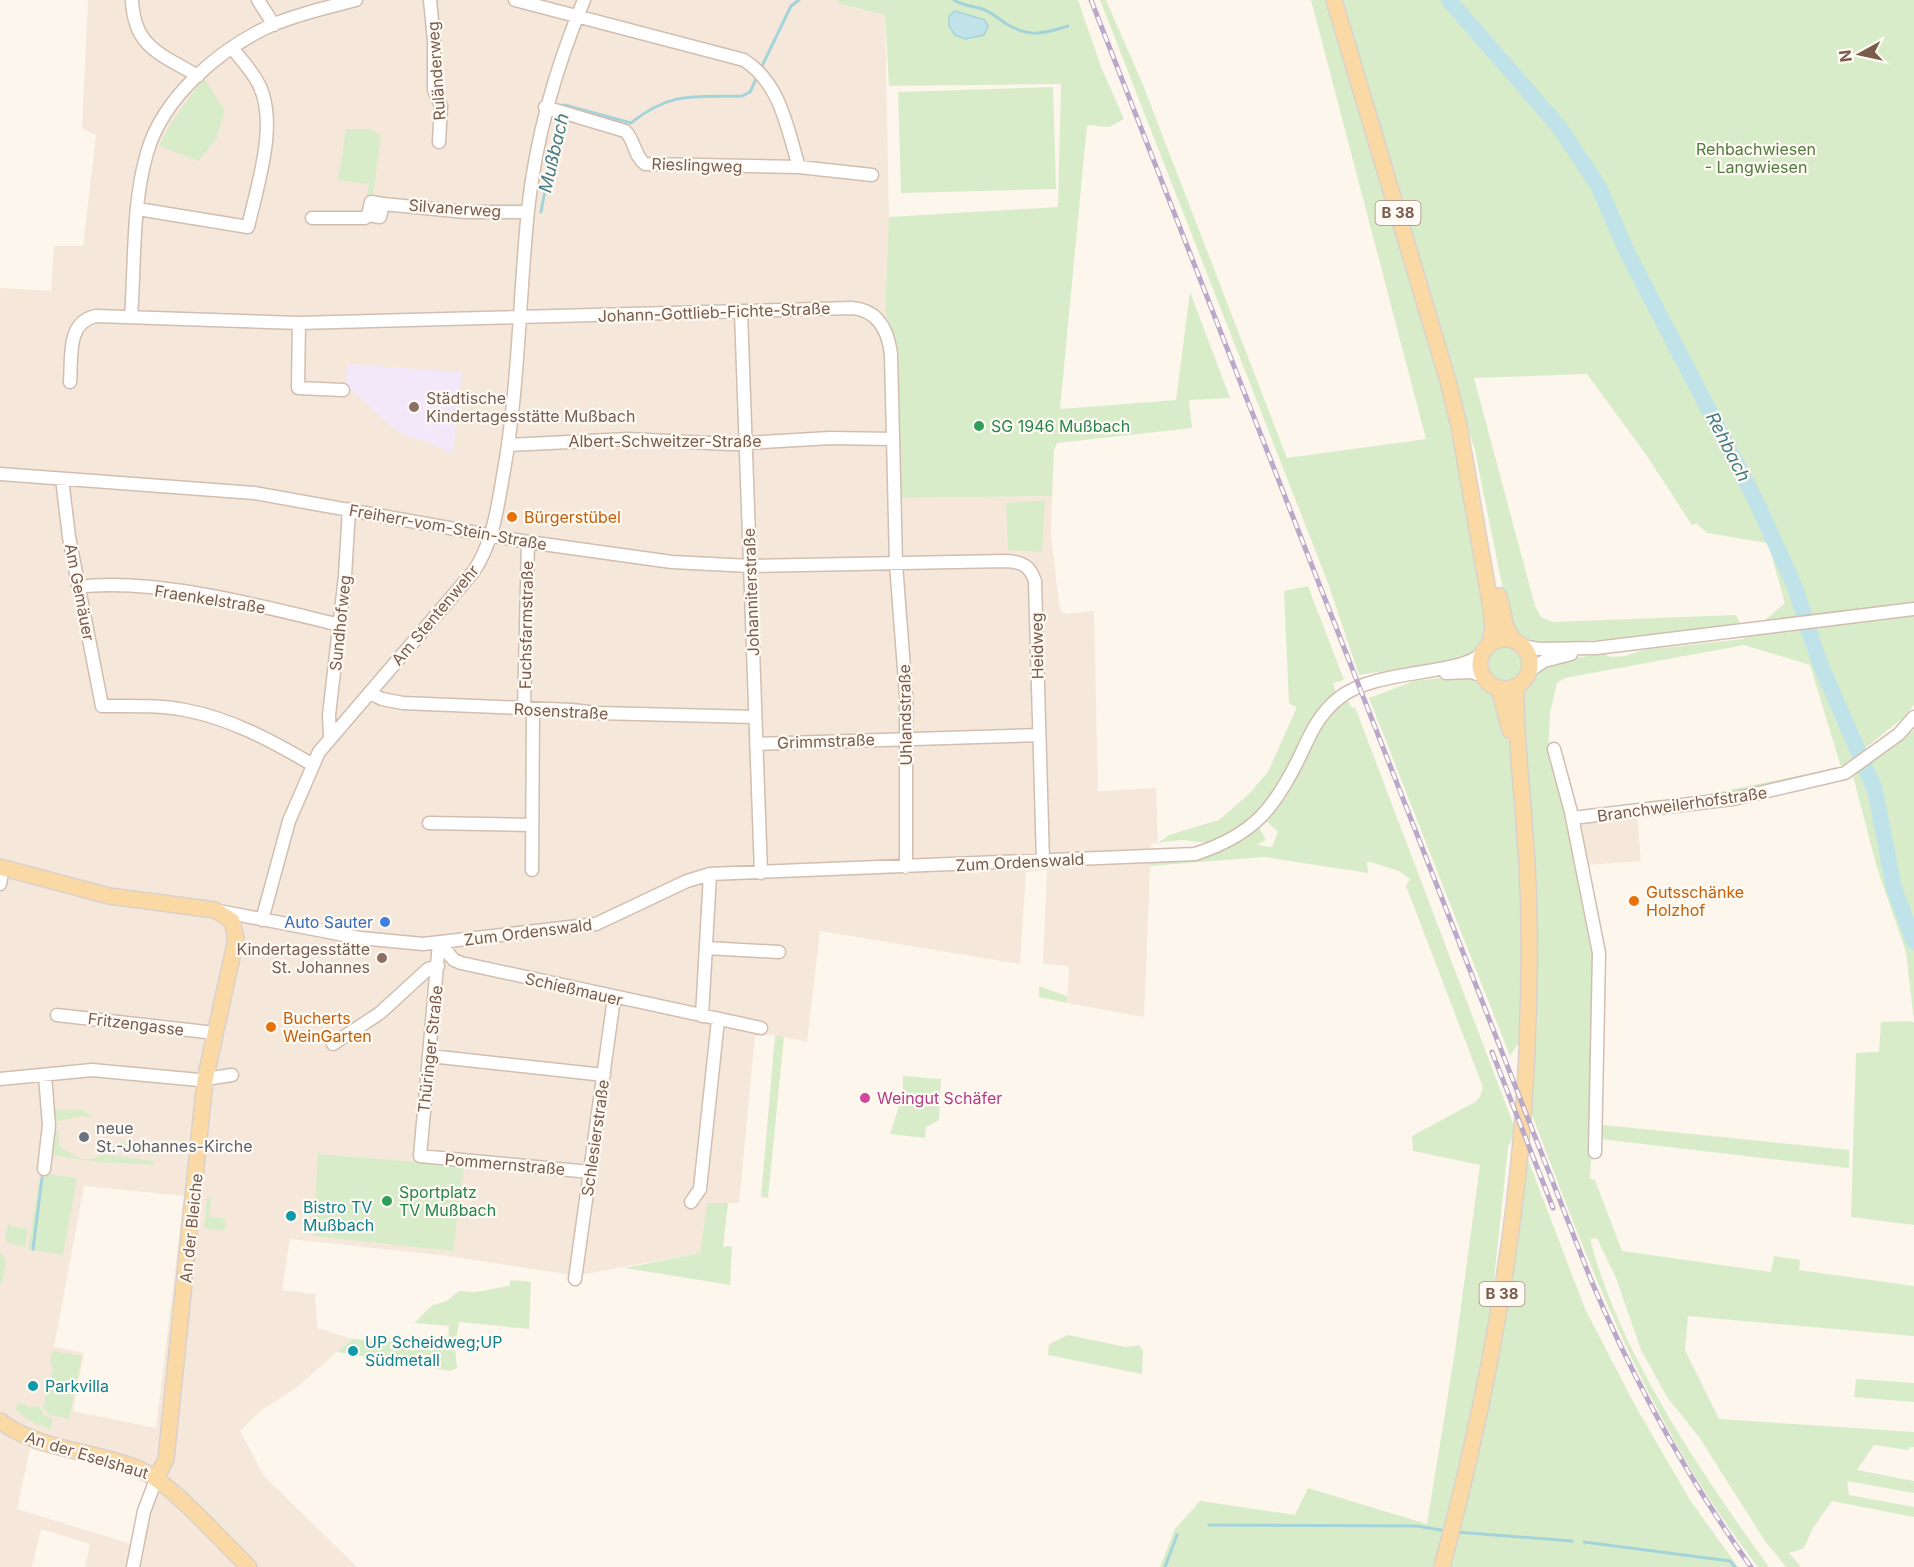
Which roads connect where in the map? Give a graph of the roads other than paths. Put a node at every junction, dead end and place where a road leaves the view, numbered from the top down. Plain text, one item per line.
1 (132, 0) edge
2 (258, 0) edge
3 (356, 0) edge
4 (430, 0) edge
5 (516, 0) edge
6 (584, 0) edge
7 (1334, 0) edge
8 (578, 15) junction
9 (274, 25) junction
10 (232, 48) junction
11 (198, 76) junction
12 (554, 110) junction
13 (439, 142) dead end
14 (799, 167) junction
15 (872, 175) dead end
16 (138, 209) junction
17 (528, 212) junction
18 (312, 219) dead end
19 (741, 312) junction
20 (131, 316) junction
21 (521, 318) junction
22 (299, 322) junction
23 (70, 382) dead end
24 (343, 390) dead end
25 (1459, 426) junction
26 (893, 439) junction
27 (747, 444) junction
28 (509, 445) junction
29 (0, 474) edge
30 (62, 478) junction
31 (349, 509) junction
32 (492, 535) junction
33 (528, 542) junction
34 (896, 564) junction
35 (750, 566) junction
36 (78, 587) junction
37 (1914, 609) edge
38 (340, 625) junction
39 (1517, 643) junction
40 (1486, 648) junction
41 (1596, 648) junction
42 (1528, 671) junction
43 (1405, 674) junction
44 (1484, 676) junction
45 (1516, 686) junction
46 (1499, 688) junction
47 (370, 693) junction
48 (528, 709) junction
49 (755, 717) junction
50 (1914, 717) edge
51 (1039, 735) junction
52 (330, 737) junction
53 (906, 739) junction
54 (756, 744) junction
55 (1554, 749) dead end
56 (313, 765) junction
57 (1518, 771) junction
58 (1572, 818) junction
59 (429, 823) dead end
60 (532, 825) junction
61 (1043, 861) junction
62 (2, 867) edge
63 (906, 867) junction
64 (532, 870) dead end
65 (761, 873) junction
66 (710, 874) junction
67 (0, 884) edge
68 (215, 910) junction
69 (256, 918) junction
70 (440, 943) junction
71 (236, 944) junction
72 (707, 948) junction
73 (779, 952) dead end
74 (438, 966) junction
75 (614, 998) junction
76 (57, 1015) dead end
77 (702, 1016) junction
78 (718, 1020) junction
79 (761, 1028) dead end
80 (215, 1034) junction
81 (333, 1044) dead end
82 (430, 1056) junction
83 (232, 1075) dead end
84 (604, 1075) junction
85 (45, 1076) junction
86 (0, 1079) edge
87 (205, 1080) junction
88 (1595, 1152) dead end
89 (420, 1156) joint
90 (44, 1169) dead end
91 (590, 1172) junction
92 (691, 1202) dead end
93 (575, 1279) dead end
94 (0, 1421) edge
95 (157, 1477) junction
96 (133, 1567) edge
97 (249, 1567) edge
98 (1442, 1567) edge

1 - 11 street
2 - 9 street
3 - 9 street
4 - 13 street, Ruländerweg
5 - 8 street
6 - 8 street, Am Stentenwehr
7 - 25 main road, B 38
8 - 12 street, Am Stentenwehr
8 - 14 street
9 - 10 street
10 - 11 street
10 - 16 street
11 - 16 street
12 - 14 street, Rieslingweg
12 - 17 street, Am Stentenwehr
14 - 15 street, Rieslingweg
16 - 20 street
17 - 18 street, Silvanerweg
17 - 21 street, Am Stentenwehr
19 - 21 street, Johann-Gottlieb-Fichte-Straße
19 - 26 street, Johann-Gottlieb-Fichte-Straße
19 - 27 street, Johanniterstraße
20 - 22 street, Johann-Gottlieb-Fichte-Straße
20 - 23 street, Johann-Gottlieb-Fichte-Straße
21 - 22 street, Johann-Gottlieb-Fichte-Straße
21 - 28 street, Am Stentenwehr
22 - 24 street
25 - 39 main road, B 38
25 - 40 main road, B 38
26 - 27 street, Albert-Schweitzer-Straße
26 - 34 street, Johann-Gottlieb-Fichte-Straße
27 - 28 street, Albert-Schweitzer-Straße
27 - 35 street, Johanniterstraße
28 - 32 street, Am Stentenwehr
29 - 30 street, Freiherr-vom-Stein-Straße
30 - 31 street, Freiherr-vom-Stein-Straße
30 - 36 street, Am Gemäuer
31 - 32 street, Freiherr-vom-Stein-Straße
31 - 38 street, Sundhofweg
32 - 33 street, Freiherr-vom-Stein-Straße
32 - 47 street, Am Stentenwehr
33 - 35 street, Freiherr-vom-Stein-Straße
33 - 48 street, Fuchsfarmstraße
34 - 35 street, Freiherr-vom-Stein-Straße
34 - 51 street, Heidweg
34 - 53 street, Uhlandstraße
35 - 49 street, Johanniterstraße
36 - 38 street, Fraenkelstraße
36 - 56 street, Am Gemäuer
37 - 41 street
38 - 52 street, Sundhofweg
39 - 40 main road
39 - 41 street
39 - 42 main road
40 - 43 street, Zum Ordenswald
40 - 44 main road
41 - 42 street
42 - 45 main road
43 - 44 street, Zum Ordenswald
43 - 61 street, Zum Ordenswald
44 - 46 main road
45 - 46 main road
45 - 57 main road, B 38
46 - 57 main road, B 38
47 - 48 street, Rosenstraße
47 - 52 street, Am Stentenwehr
48 - 49 street, Rosenstraße
48 - 60 street, Fuchsfarmstraße
49 - 54 street, Johanniterstraße
50 - 58 street, Branchweilerhofstraße
51 - 53 street, Grimmstraße
51 - 61 street, Heidweg
52 - 56 street, Am Stentenwehr
53 - 54 street, Grimmstraße
53 - 63 street, Uhlandstraße
54 - 65 street, Johanniterstraße
55 - 58 street, Branchweilerhofstraße
56 - 69 street, Am Stentenwehr
57 - 98 main road, B 38
58 - 88 street, Branchweilerhofstraße
59 - 60 street
60 - 64 street, Fuchsfarmstraße
61 - 63 street, Zum Ordenswald
62 - 67 street
62 - 68 main road, Zum Ordenswald
63 - 65 street, Zum Ordenswald
65 - 66 street, Zum Ordenswald
66 - 70 street, Zum Ordenswald
66 - 72 street
68 - 69 street, Zum Ordenswald
68 - 71 main road
69 - 70 street, Zum Ordenswald
69 - 71 street, An der Bleiche
70 - 74 street, Thüringer Straße
70 - 75 street, Schießmauer
71 - 80 main road, An der Bleiche
72 - 73 street
72 - 77 street
74 - 81 street
74 - 82 street, Thüringer Straße
75 - 77 street, Schießmauer
75 - 84 street, Schlesierstraße
76 - 80 street, Fritzengasse
77 - 78 street, Schießmauer
78 - 79 street, Schießmauer
78 - 92 street
80 - 87 main road, An der Bleiche
82 - 84 street
82 - 89 street, Thüringer Straße
83 - 87 street
84 - 91 street, Schlesierstraße
85 - 86 street
85 - 87 street
85 - 90 street
87 - 95 main road, An der Bleiche
89 - 91 street, Pommernstraße
91 - 93 street, Schlesierstraße
94 - 95 main road, An der Eselshaut
95 - 96 street
95 - 97 main road, An der Eselshaut

